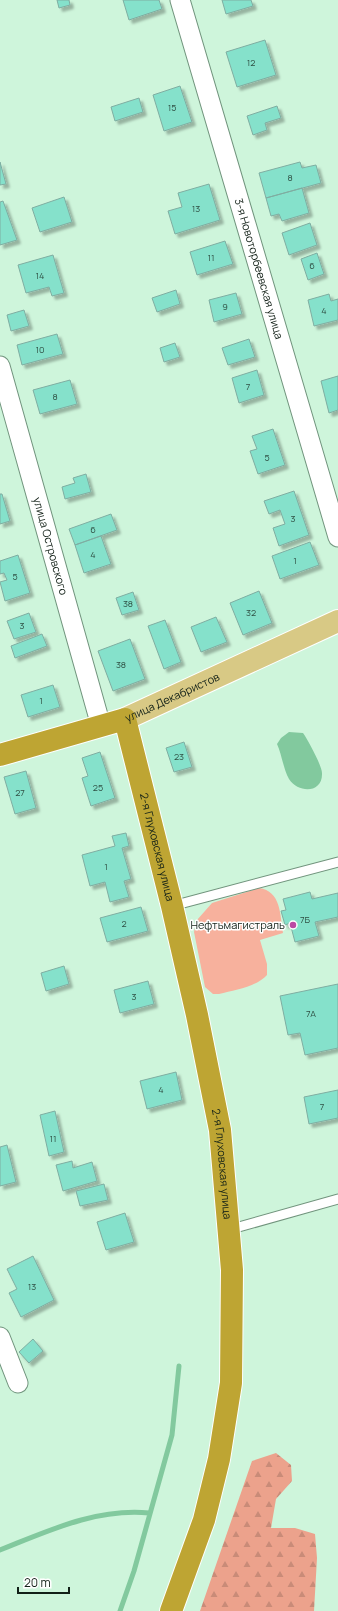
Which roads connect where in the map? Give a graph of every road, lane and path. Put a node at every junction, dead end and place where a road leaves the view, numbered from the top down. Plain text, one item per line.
1 (180, 0) edge
2 (0, 366) edge
3 (338, 537) edge
4 (338, 621) edge
5 (124, 719) junction
6 (101, 726) junction
7 (0, 755) edge
8 (338, 862) edge
9 (172, 906) junction
10 (338, 1199) edge
11 (228, 1230) junction
12 (0, 1337) edge
13 (18, 1383) dead end
14 (171, 1611) edge

1 - 3 street, 3-я Новоторбеевская улица
2 - 6 street, улица Островского
4 - 5 main road, улица Декабристов
5 - 6 highway, улица Декабристов
5 - 9 highway, 2-я Глуховская улица
6 - 7 highway, улица Декабристов
8 - 9 lane
9 - 11 highway, 2-я Глуховская улица
10 - 11 lane
11 - 14 highway, 2-я Глуховская улица
12 - 13 street

